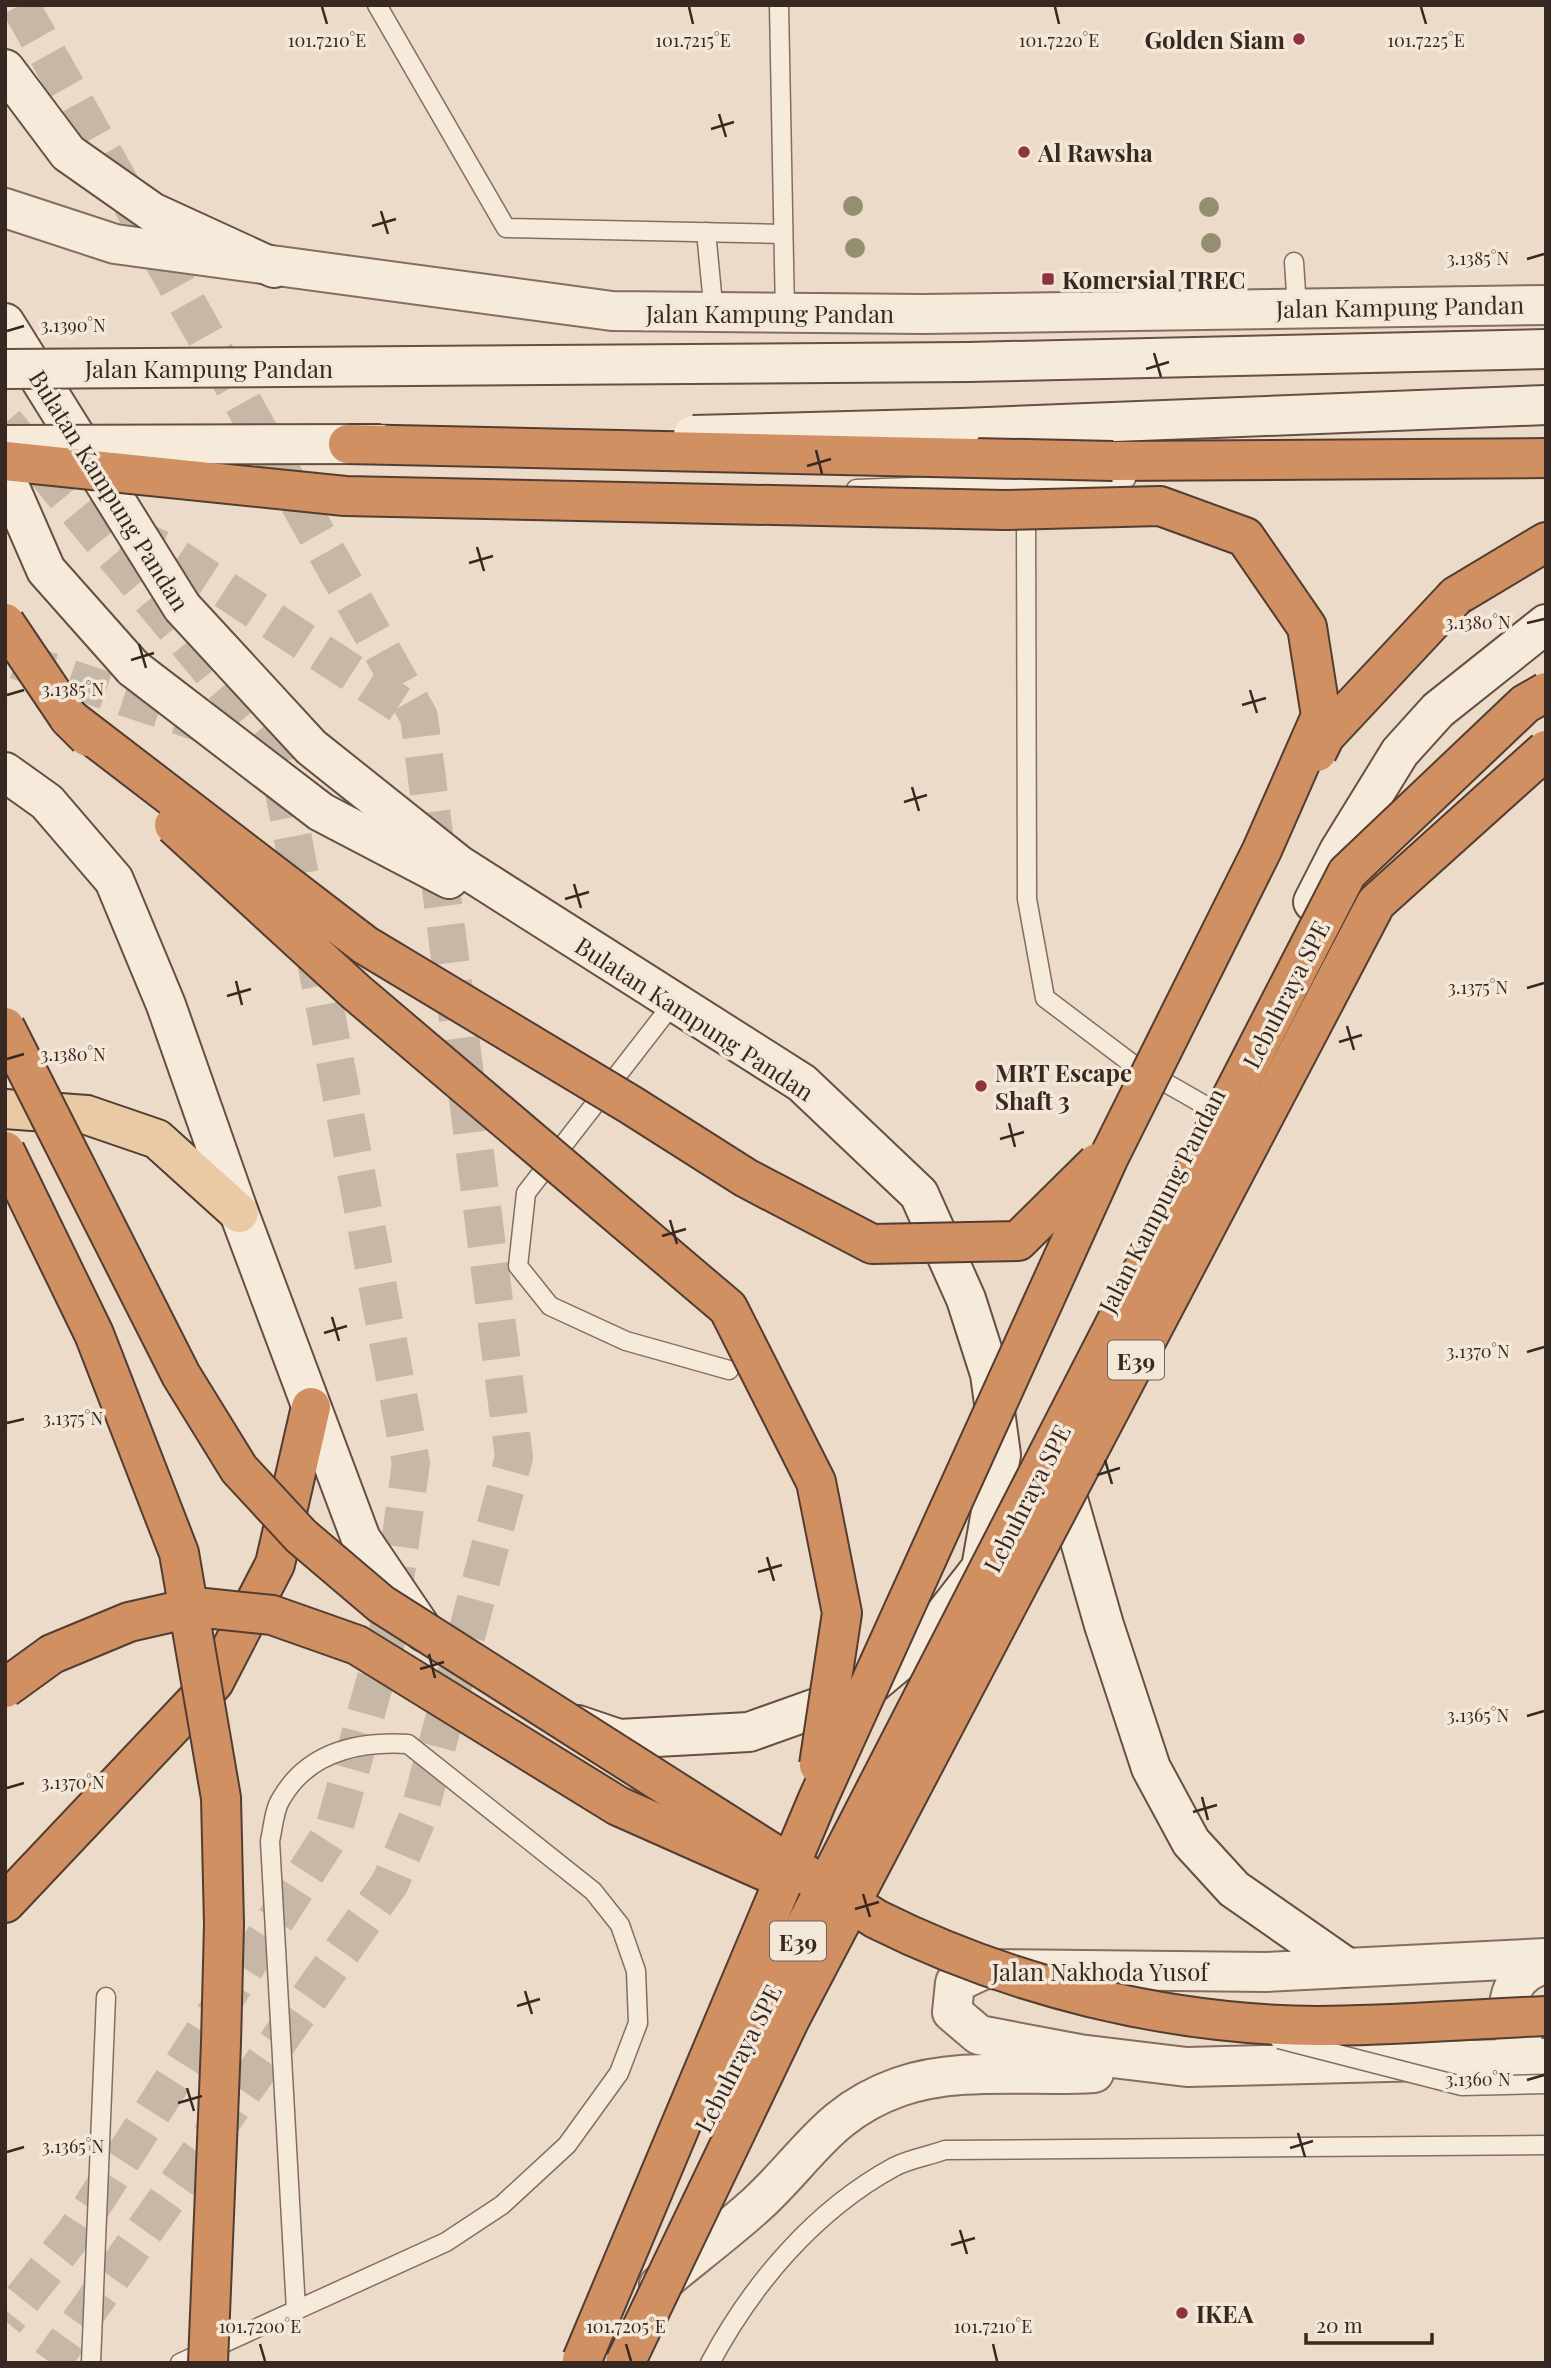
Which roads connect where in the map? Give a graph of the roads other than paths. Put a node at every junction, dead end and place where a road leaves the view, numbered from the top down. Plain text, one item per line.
1 (377, 5) edge
2 (779, 5) edge
3 (5, 69) edge
4 (5, 208) edge
5 (706, 232) junction
6 (783, 234) junction
7 (1294, 262) dead end
8 (274, 268) junction
9 (1546, 305) edge
10 (1297, 308) junction
11 (714, 314) junction
12 (785, 314) junction
13 (5, 323) edge
14 (1546, 349) edge
15 (5, 369) edge
16 (1546, 405) edge
17 (348, 444) junction
18 (5, 445) edge
19 (1546, 458) edge
20 (5, 461) edge
21 (1374, 470) dead end
22 (5, 476) edge
23 (1026, 483) junction
24 (453, 503) dead end
25 (1546, 542) edge
26 (5, 623) edge
27 (1546, 624) edge
28 (1546, 692) edge
29 (69, 718) junction
30 (1546, 750) edge
31 (5, 772) edge
32 (639, 980) junction
33 (674, 1002) junction
34 (5, 1027) edge
35 (1208, 1107) junction
36 (5, 1109) edge
37 (5, 1151) edge
38 (239, 1213) junction
39 (729, 1370) dead end
40 (311, 1407) junction
41 (1048, 1429) junction
42 (981, 1568) junction
43 (5, 1688) edge
44 (5, 1903) edge
45 (886, 1924) junction
46 (1546, 1961) edge
47 (1346, 1967) junction
48 (106, 1997) dead end
49 (1184, 2015) junction
50 (1546, 2016) edge
51 (778, 2030) junction
52 (1546, 2056) edge
53 (1187, 2067) junction
54 (1546, 2084) edge
55 (1546, 2145) edge
56 (644, 2297) junction
57 (296, 2310) junction
58 (591, 2362) edge
59 (91, 2363) edge
60 (180, 2363) edge
61 (208, 2363) edge
62 (625, 2363) edge
63 (710, 2363) edge

1 - 5 lane
2 - 6 lane
3 - 8 main road
4 - 8 main road, Jalan Kampung Pandan
5 - 6 lane
5 - 11 lane
6 - 12 lane
7 - 10 lane
8 - 11 main road, Jalan Kampung Pandan
9 - 10 main road, Jalan Kampung Pandan
10 - 12 main road, Jalan Kampung Pandan
11 - 12 main road, Jalan Kampung Pandan
13 - 32 main road, Bulatan Kampung Pandan
14 - 15 main road, Jalan Kampung Pandan, bridge
16 - 17 main road, bridge
17 - 18 main road, bridge
17 - 19 highway, bridge
20 - 58 highway, bridge
21 - 23 lane
22 - 32 main road, bridge
23 - 24 lane
23 - 35 lane
25 - 29 highway, bridge
26 - 29 highway, bridge
27 - 35 main road, Jalan Kampung Pandan
28 - 58 highway, Lebuhraya SPE / E39, bridge
29 - 51 highway, bridge
30 - 51 highway, Lebuhraya SPE / E39, bridge
31 - 38 main road, Bulatan Kampung Pandan
32 - 33 main road, Bulatan Kampung Pandan
33 - 39 lane
33 - 42 main road, Bulatan Kampung Pandan
34 - 45 highway, bridge
35 - 41 main road, Jalan Kampung Pandan
36 - 38 main road
37 - 61 highway, bridge
38 - 40 main road, Bulatan Kampung Pandan
40 - 42 main road, Bulatan Kampung Pandan
40 - 44 highway
41 - 42 main road, Jalan Kampung Pandan
41 - 47 main road
42 - 51 highway
43 - 45 highway, bridge
45 - 49 highway, bridge
46 - 47 main road, Jalan Nakhoda Yusof
46 - 52 main road
47 - 53 main road, Jalan Nakhoda Yusof
48 - 59 lane
49 - 50 highway, bridge
49 - 54 lane, bridge
51 - 56 highway
51 - 62 highway, Lebuhraya SPE / E39, bridge
52 - 53 main road, Jalan Nakhoda Yusof
53 - 56 main road, bridge
55 - 63 lane
56 - 58 highway
57 - 57 lane
57 - 60 lane

